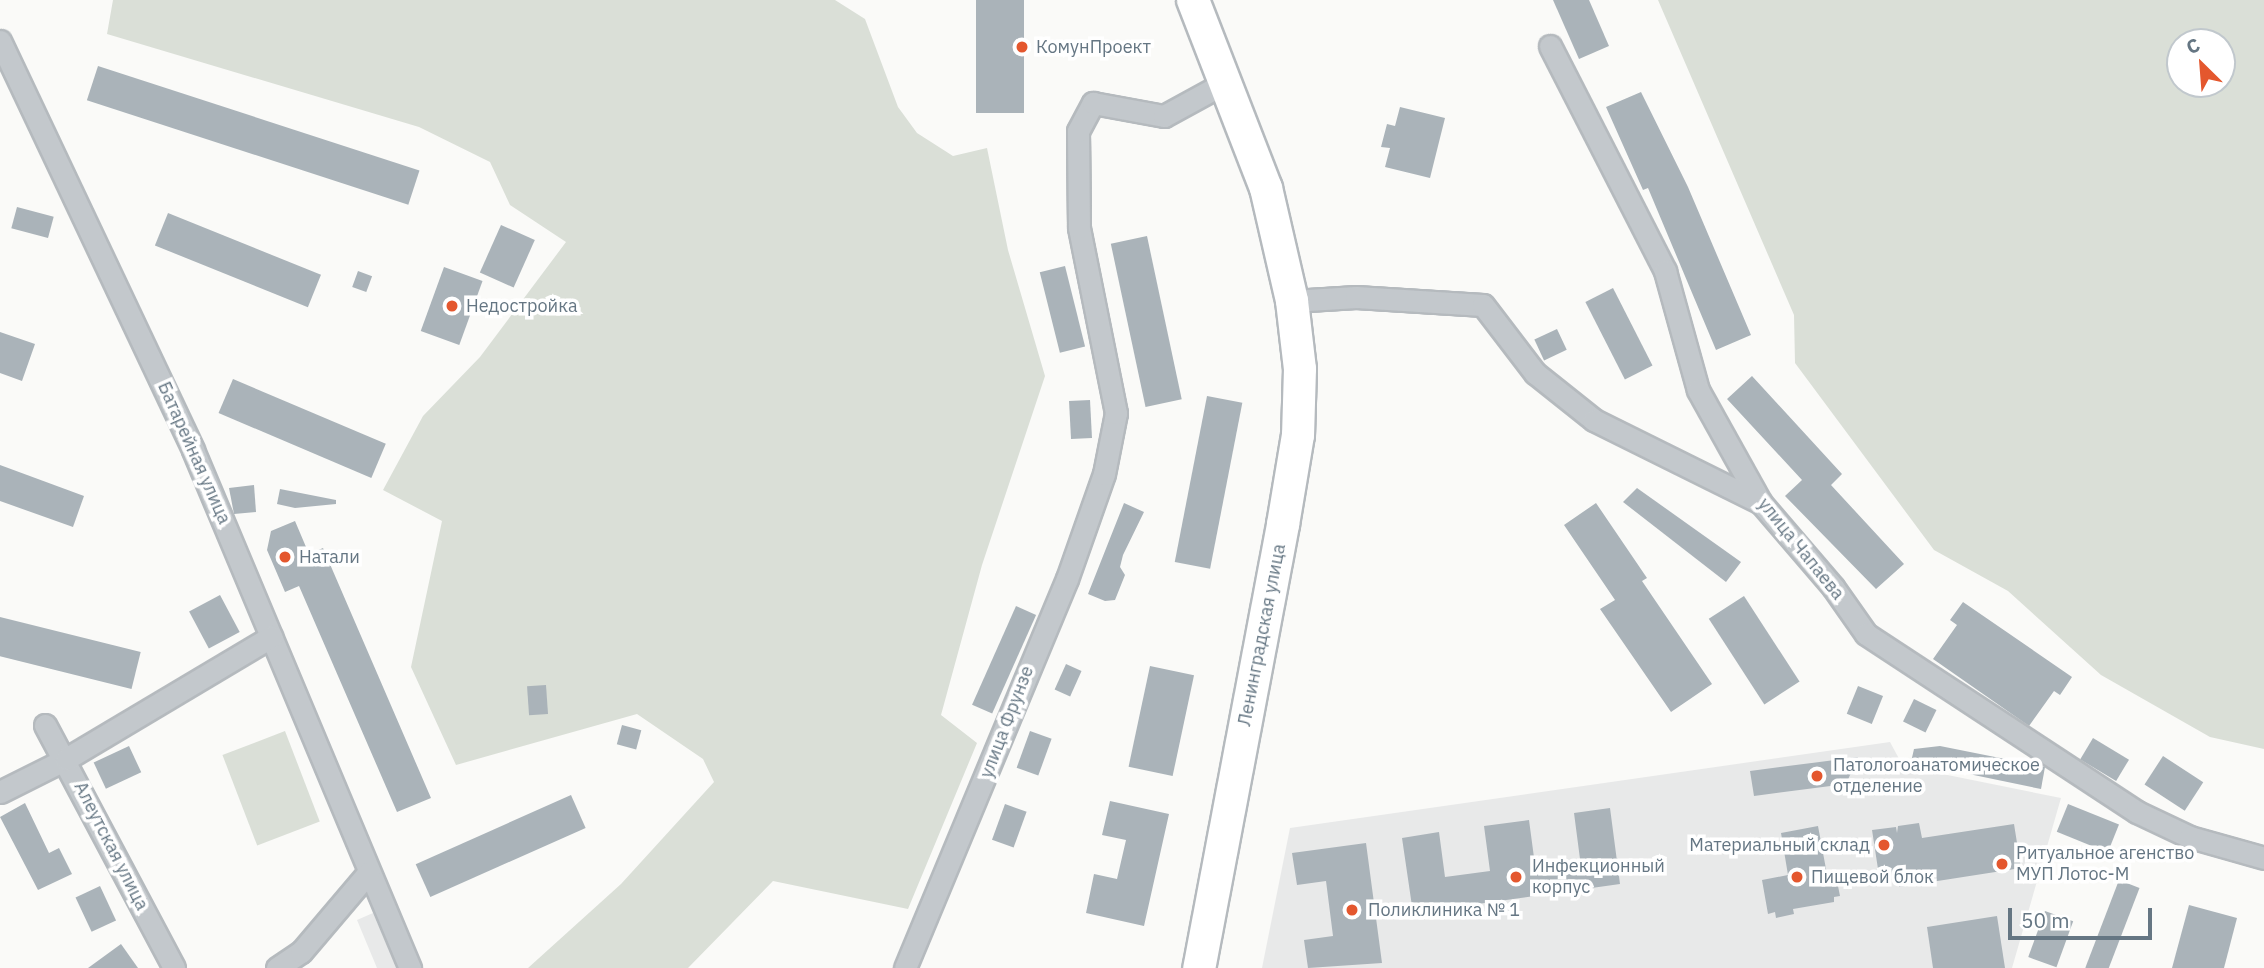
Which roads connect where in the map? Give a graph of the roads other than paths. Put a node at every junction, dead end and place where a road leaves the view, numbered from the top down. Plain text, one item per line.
1 (1192, 2) edge
2 (0, 41) edge
3 (1550, 46) dead end
4 (1228, 81) junction
5 (1292, 301) junction
6 (1761, 503) junction
7 (271, 637) junction
8 (45, 725) dead end
9 (66, 759) junction
10 (0, 792) edge
11 (2264, 858) edge
12 (368, 873) junction
13 (174, 968) edge
14 (277, 968) edge
15 (410, 968) edge
16 (905, 968) edge
17 (1199, 968) edge

1 - 4 main road, Ленинградская улица
2 - 7 street, Батарейная улица
3 - 6 street, улица Чапаева
4 - 5 main road, Ленинградская улица
4 - 16 street, улица Фрунзе
5 - 6 street
5 - 17 main road, Ленинградская улица
6 - 11 street, улица Чапаева
7 - 9 street
7 - 12 street, Батарейная улица
8 - 9 street, Алеутская улица
9 - 10 street
9 - 13 street, Алеутская улица
12 - 14 street
12 - 15 street, Батарейная улица

